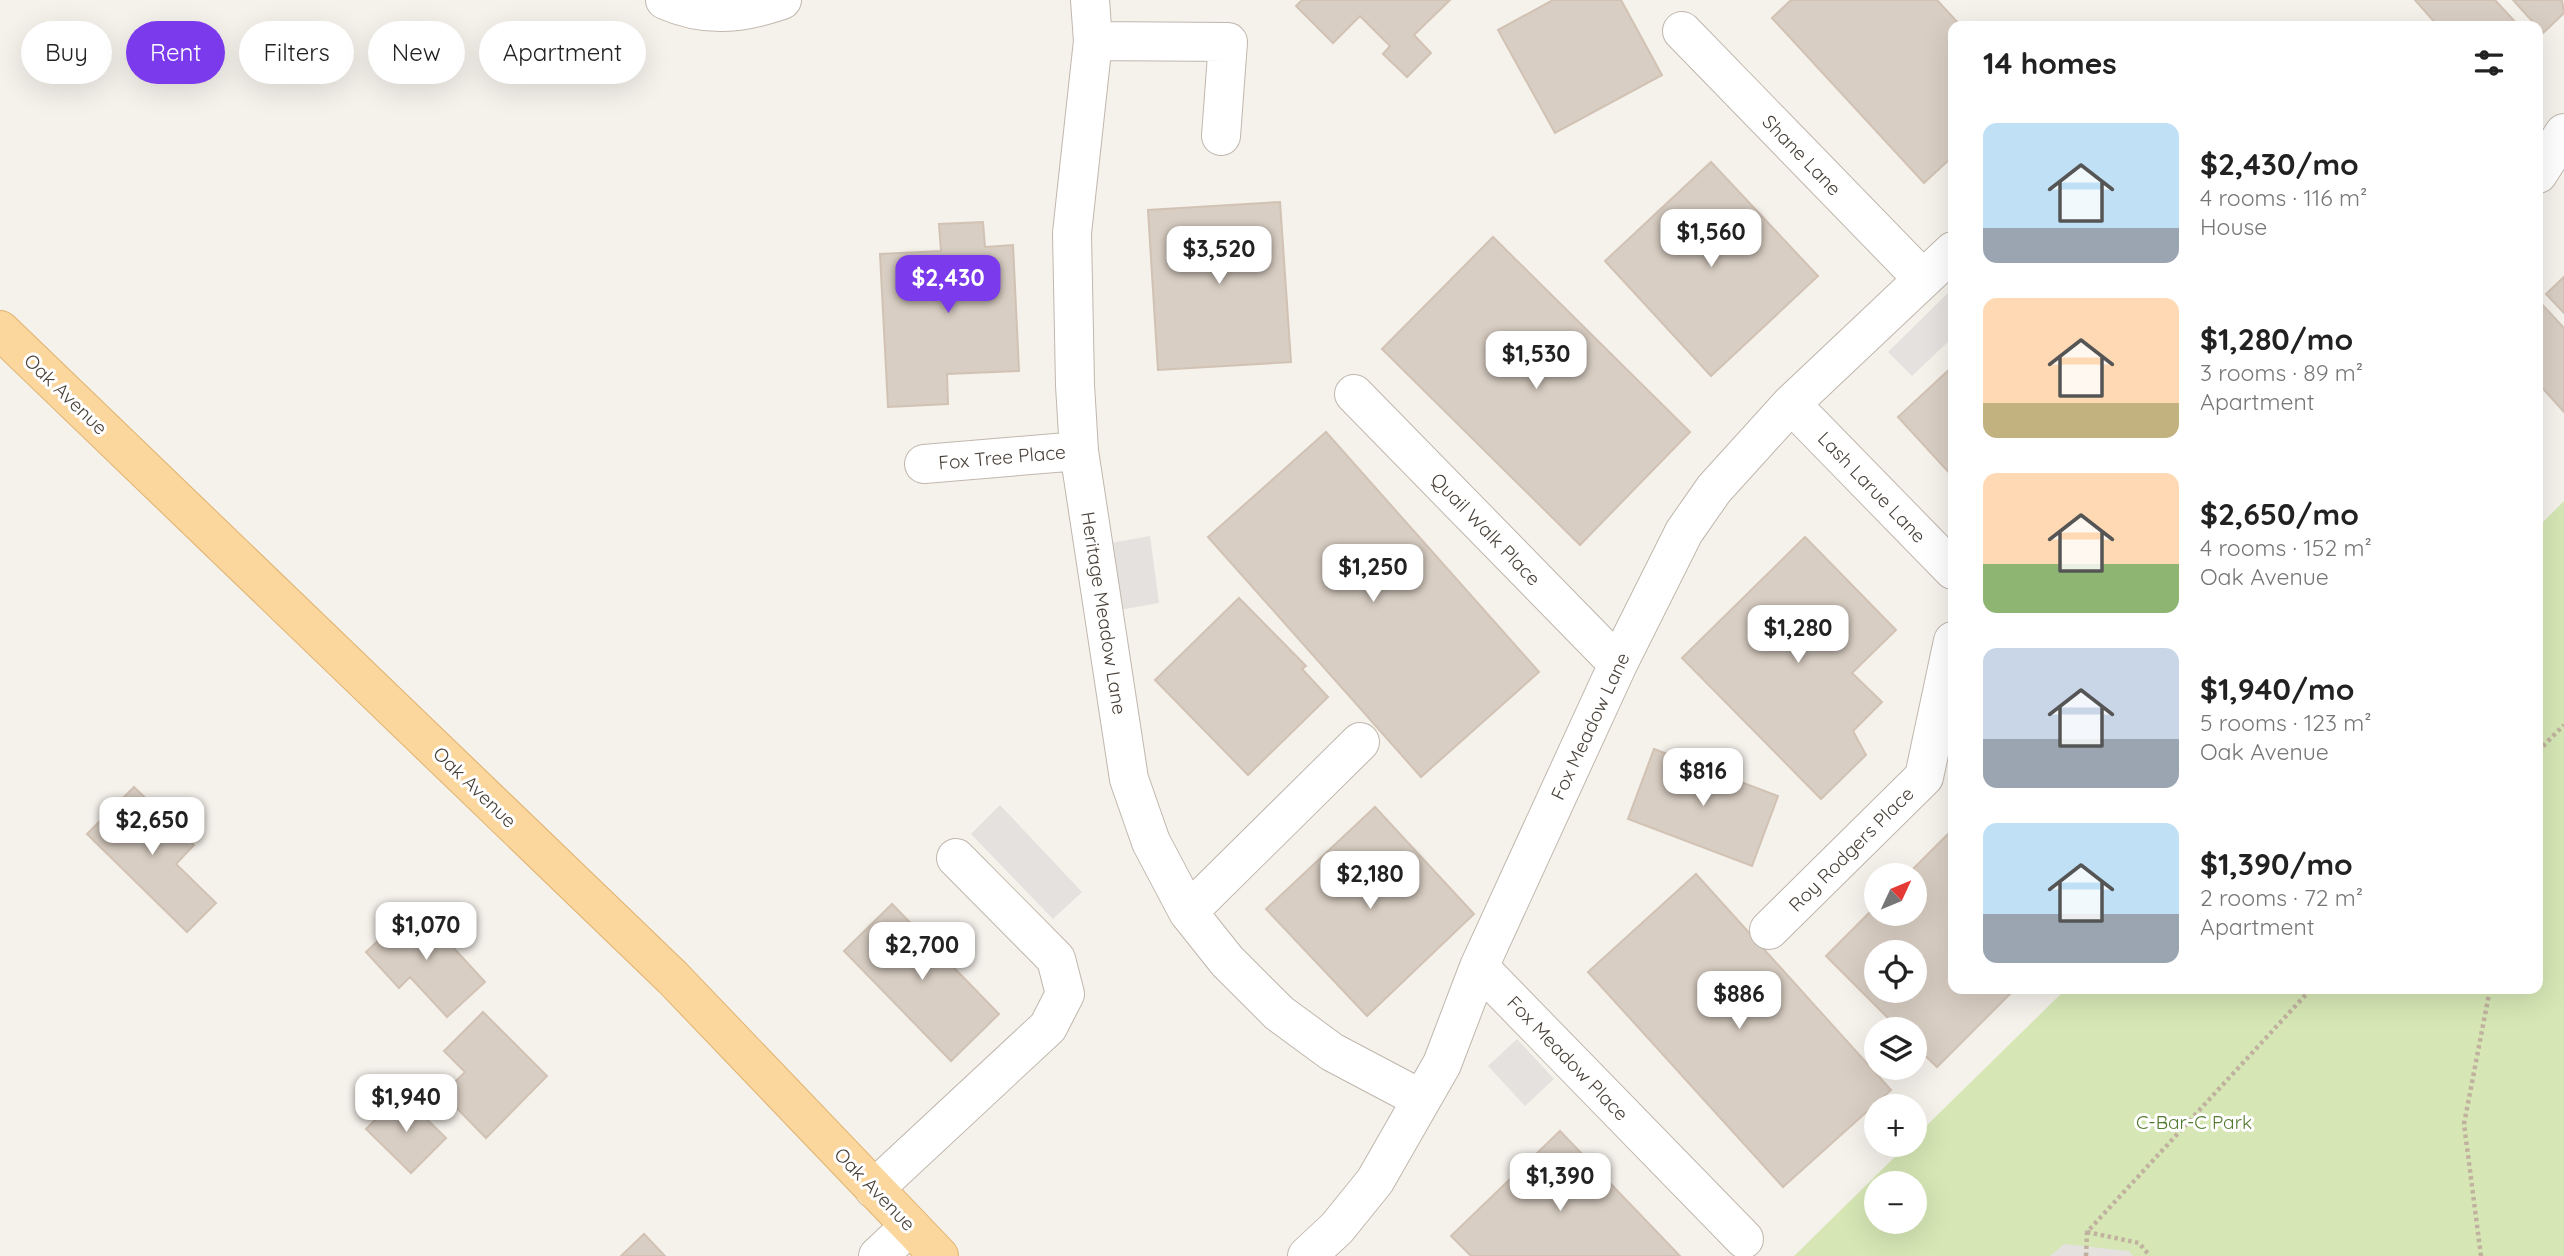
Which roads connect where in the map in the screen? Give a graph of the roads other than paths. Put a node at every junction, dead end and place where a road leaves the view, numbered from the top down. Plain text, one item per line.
1 (665, 0) edge
2 (782, 0) edge
3 (1090, 0) edge
4 (1682, 31) dead end
5 (1093, 41) junction
6 (2564, 133) edge
7 (1221, 136) dead end
8 (2543, 166) edge
9 (1948, 256) edge
10 (1923, 279) junction
11 (0, 330) edge
12 (1354, 394) dead end
13 (1791, 404) junction
14 (1079, 451) junction
15 (924, 464) dead end
16 (1948, 565) edge
17 (1618, 664) junction
18 (1948, 664) edge
19 (1360, 742) dead end
20 (956, 858) dead end
21 (1188, 912) junction
22 (1769, 930) dead end
23 (1479, 967) junction
24 (1421, 1100) junction
25 (874, 1189) junction
26 (910, 1226) junction
27 (1744, 1239) dead end
28 (878, 1256) edge
29 (939, 1256) edge
30 (1307, 1256) edge

1 - 2 street
3 - 5 street, Heritage Meadow Lane
4 - 10 street, Shane Lane
5 - 7 street
5 - 14 street, Heritage Meadow Lane
6 - 8 street
9 - 10 street, Fox Meadow Lane
10 - 13 street, Fox Meadow Lane
11 - 25 main road, Oak Avenue
12 - 17 street, Quail Walk Place
13 - 16 street, Lash Larue Lane
13 - 17 street, Fox Meadow Lane
14 - 15 street, Fox Tree Place
14 - 21 street, Heritage Meadow Lane
17 - 23 street, Fox Meadow Lane
18 - 22 street, Roy Rodgers Place
19 - 21 street
20 - 25 street
21 - 24 street, Heritage Meadow Lane
23 - 24 street, Fox Meadow Lane
23 - 27 street, Fox Meadow Place
24 - 30 street, Fox Meadow Lane
25 - 26 main road, Oak Avenue
26 - 28 street
26 - 29 main road, Oak Avenue

